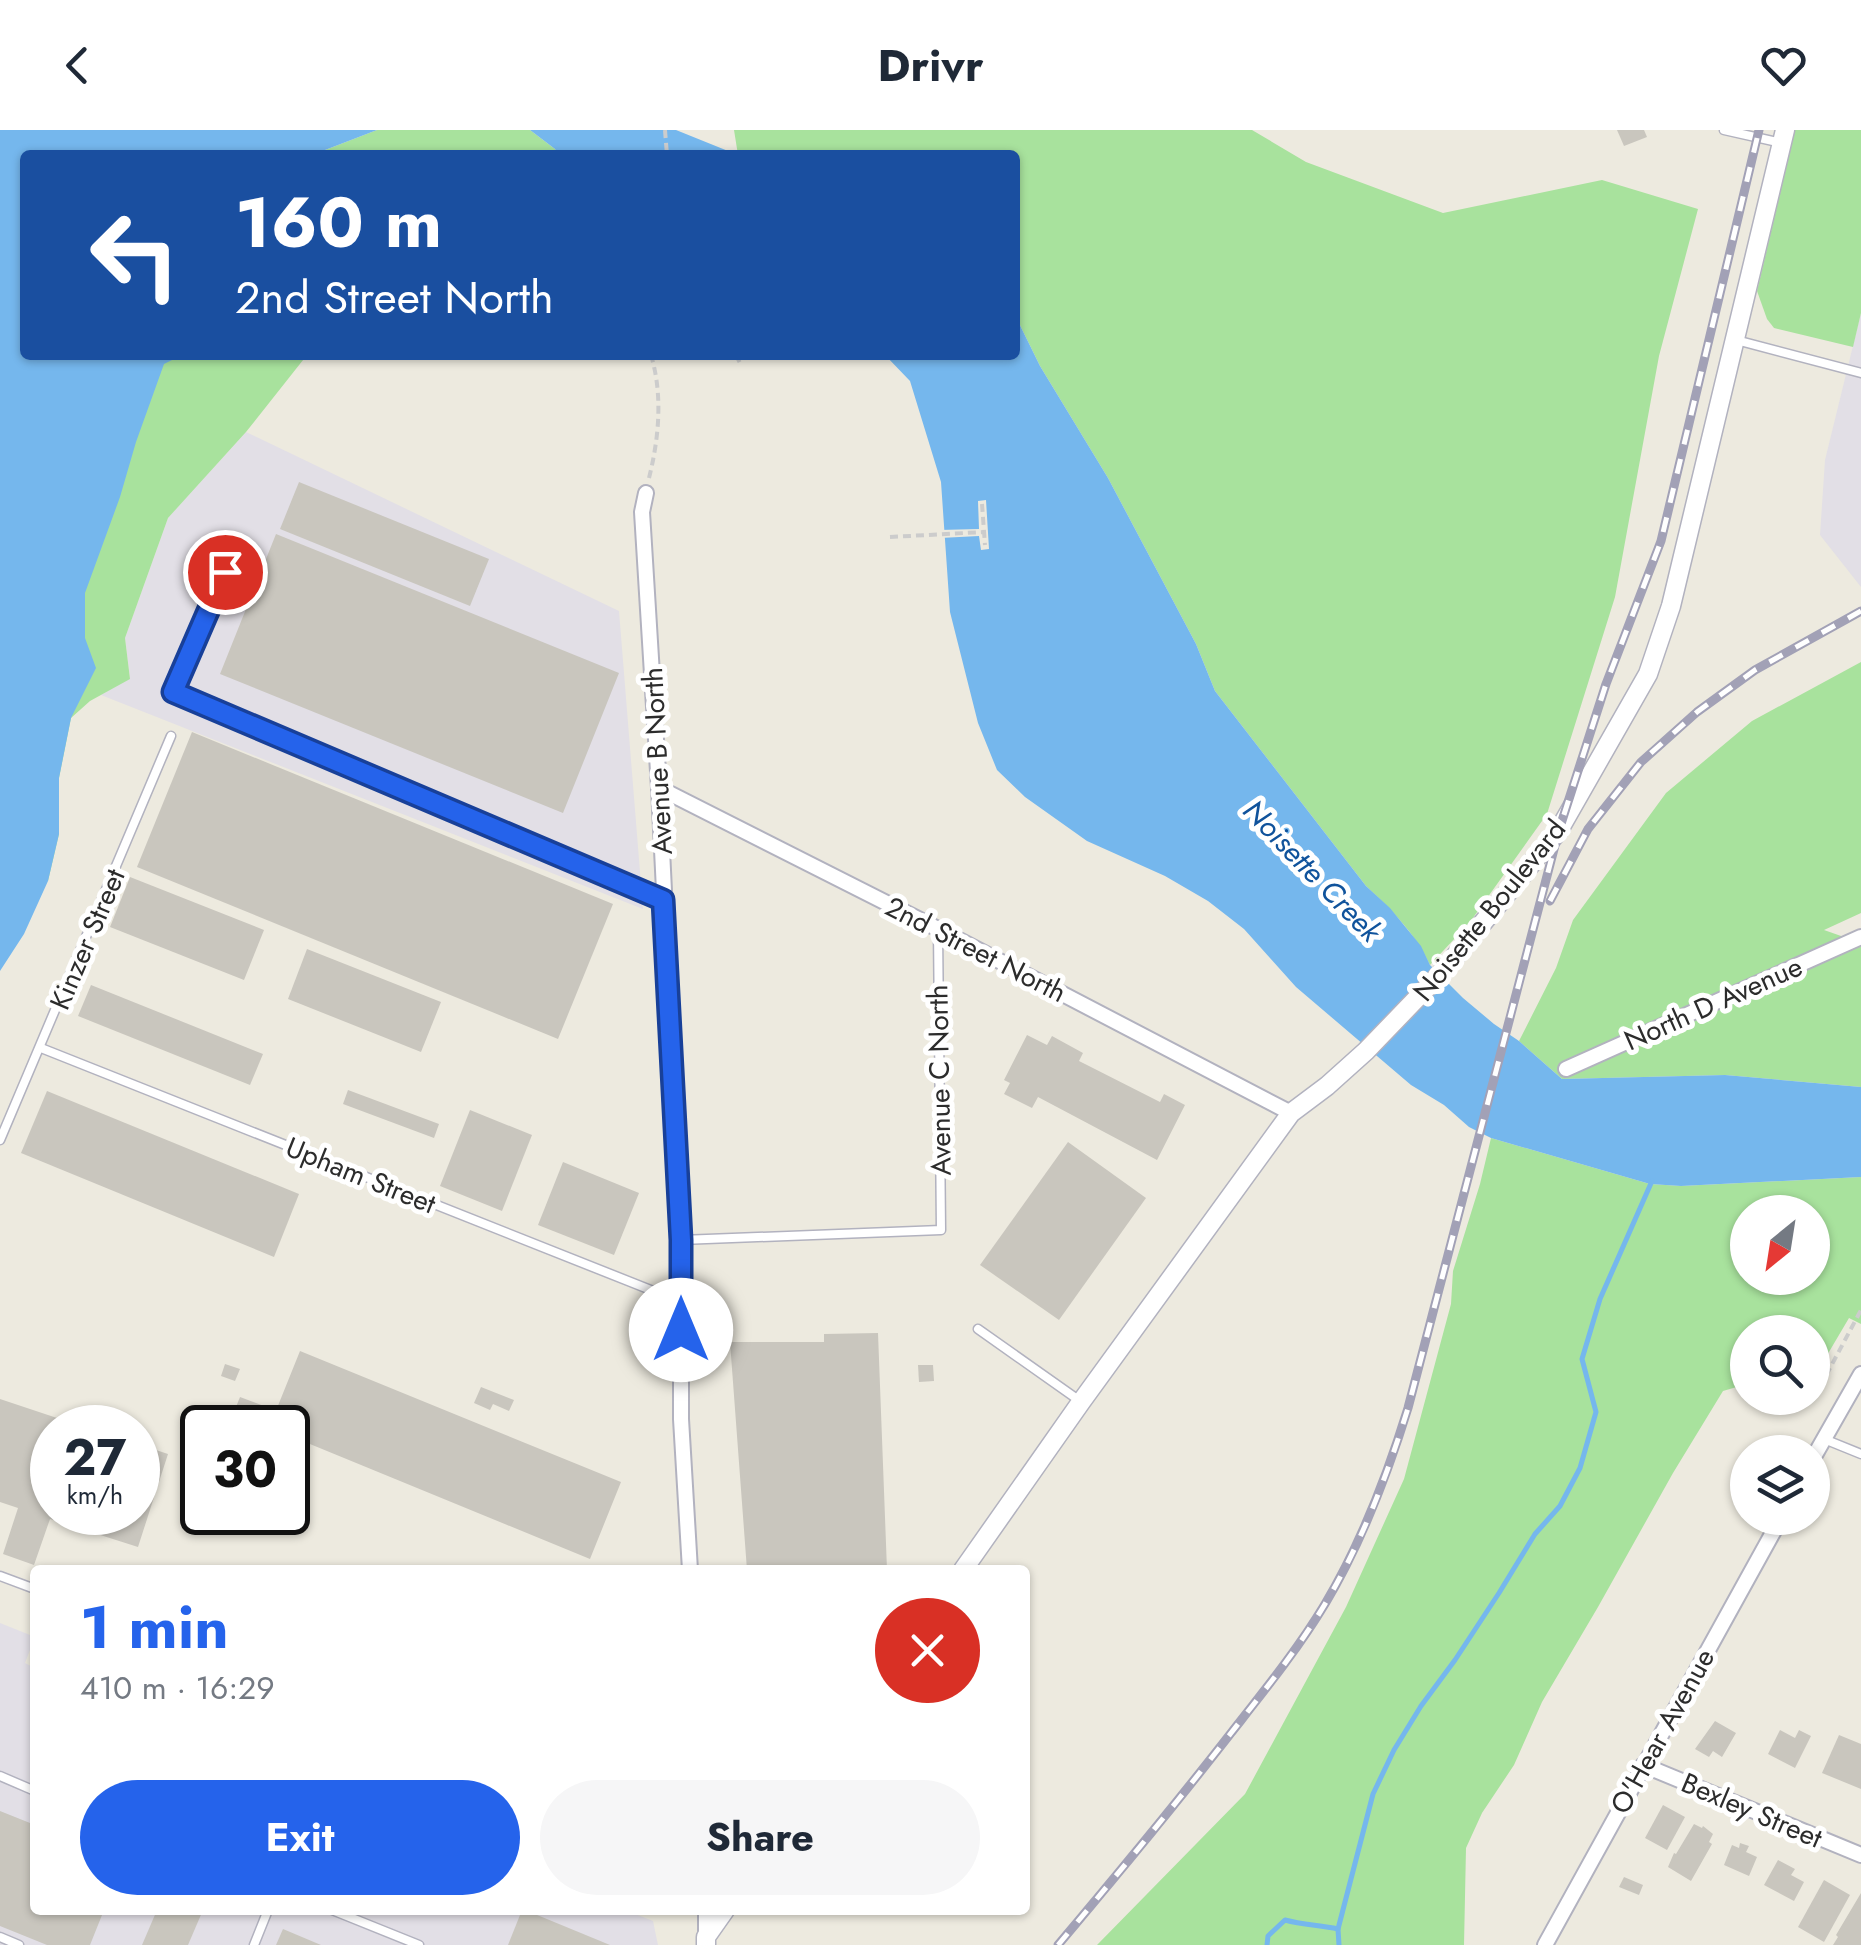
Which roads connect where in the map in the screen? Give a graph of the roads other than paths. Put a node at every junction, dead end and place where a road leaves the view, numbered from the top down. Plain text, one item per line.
1 (1724, 130) edge
2 (1784, 136) edge
3 (1736, 340) junction
4 (1861, 373) edge
5 (646, 492) road end
6 (238, 543) dead end
7 (171, 736) dead end
8 (659, 788) junction
9 (663, 900) junction
10 (938, 929) junction
11 (1861, 937) edge
12 (41, 1048) junction
13 (1566, 1069) dead end
14 (1291, 1113) junction
15 (0, 1140) edge
16 (681, 1240) junction
17 (681, 1302) junction
18 (978, 1328) dead end
19 (1861, 1374) edge
20 (1081, 1402) junction
21 (1826, 1435) edge
22 (1830, 1441) edge
23 (1861, 1454) edge
24 (1772, 1535) edge
25 (690, 1565) edge
26 (967, 1565) edge
27 (0, 1576) edge
28 (30, 1587) edge
29 (1644, 1764) junction
30 (0, 1776) edge
31 (30, 1788) edge
32 (1861, 1855) edge
33 (266, 1915) edge
34 (344, 1915) edge
35 (706, 1915) edge
36 (722, 1915) edge
37 (0, 1937) edge
38 (706, 1941) edge
39 (18, 1945) edge
40 (254, 1945) edge
41 (418, 1945) edge
42 (1545, 1945) edge

1 - 2 lane
2 - 3 street, Noisette Boulevard
3 - 4 lane
3 - 14 street, Noisette Boulevard
5 - 8 street, Avenue B North
6 - 9 lane
7 - 12 lane, Kinzer Street
8 - 9 street, Avenue B North
8 - 10 street, 2nd Street North
9 - 16 street, Avenue B North
10 - 14 street, 2nd Street North
10 - 16 lane, Avenue C North
11 - 13 street, North D Avenue
12 - 15 lane, Kinzer Street
12 - 17 lane, Upham Street
14 - 20 street, Noisette Boulevard
16 - 17 street, Avenue B North
17 - 25 street, Avenue B North
18 - 20 lane
19 - 21 street
20 - 26 street, Noisette Boulevard
22 - 23 lane
24 - 29 street, O'Hear Avenue
27 - 28 lane
29 - 32 street, Bexley Street
29 - 42 street, O'Hear Avenue
30 - 31 lane
33 - 40 lane
34 - 41 lane
35 - 38 street
36 - 38 street
37 - 39 lane

